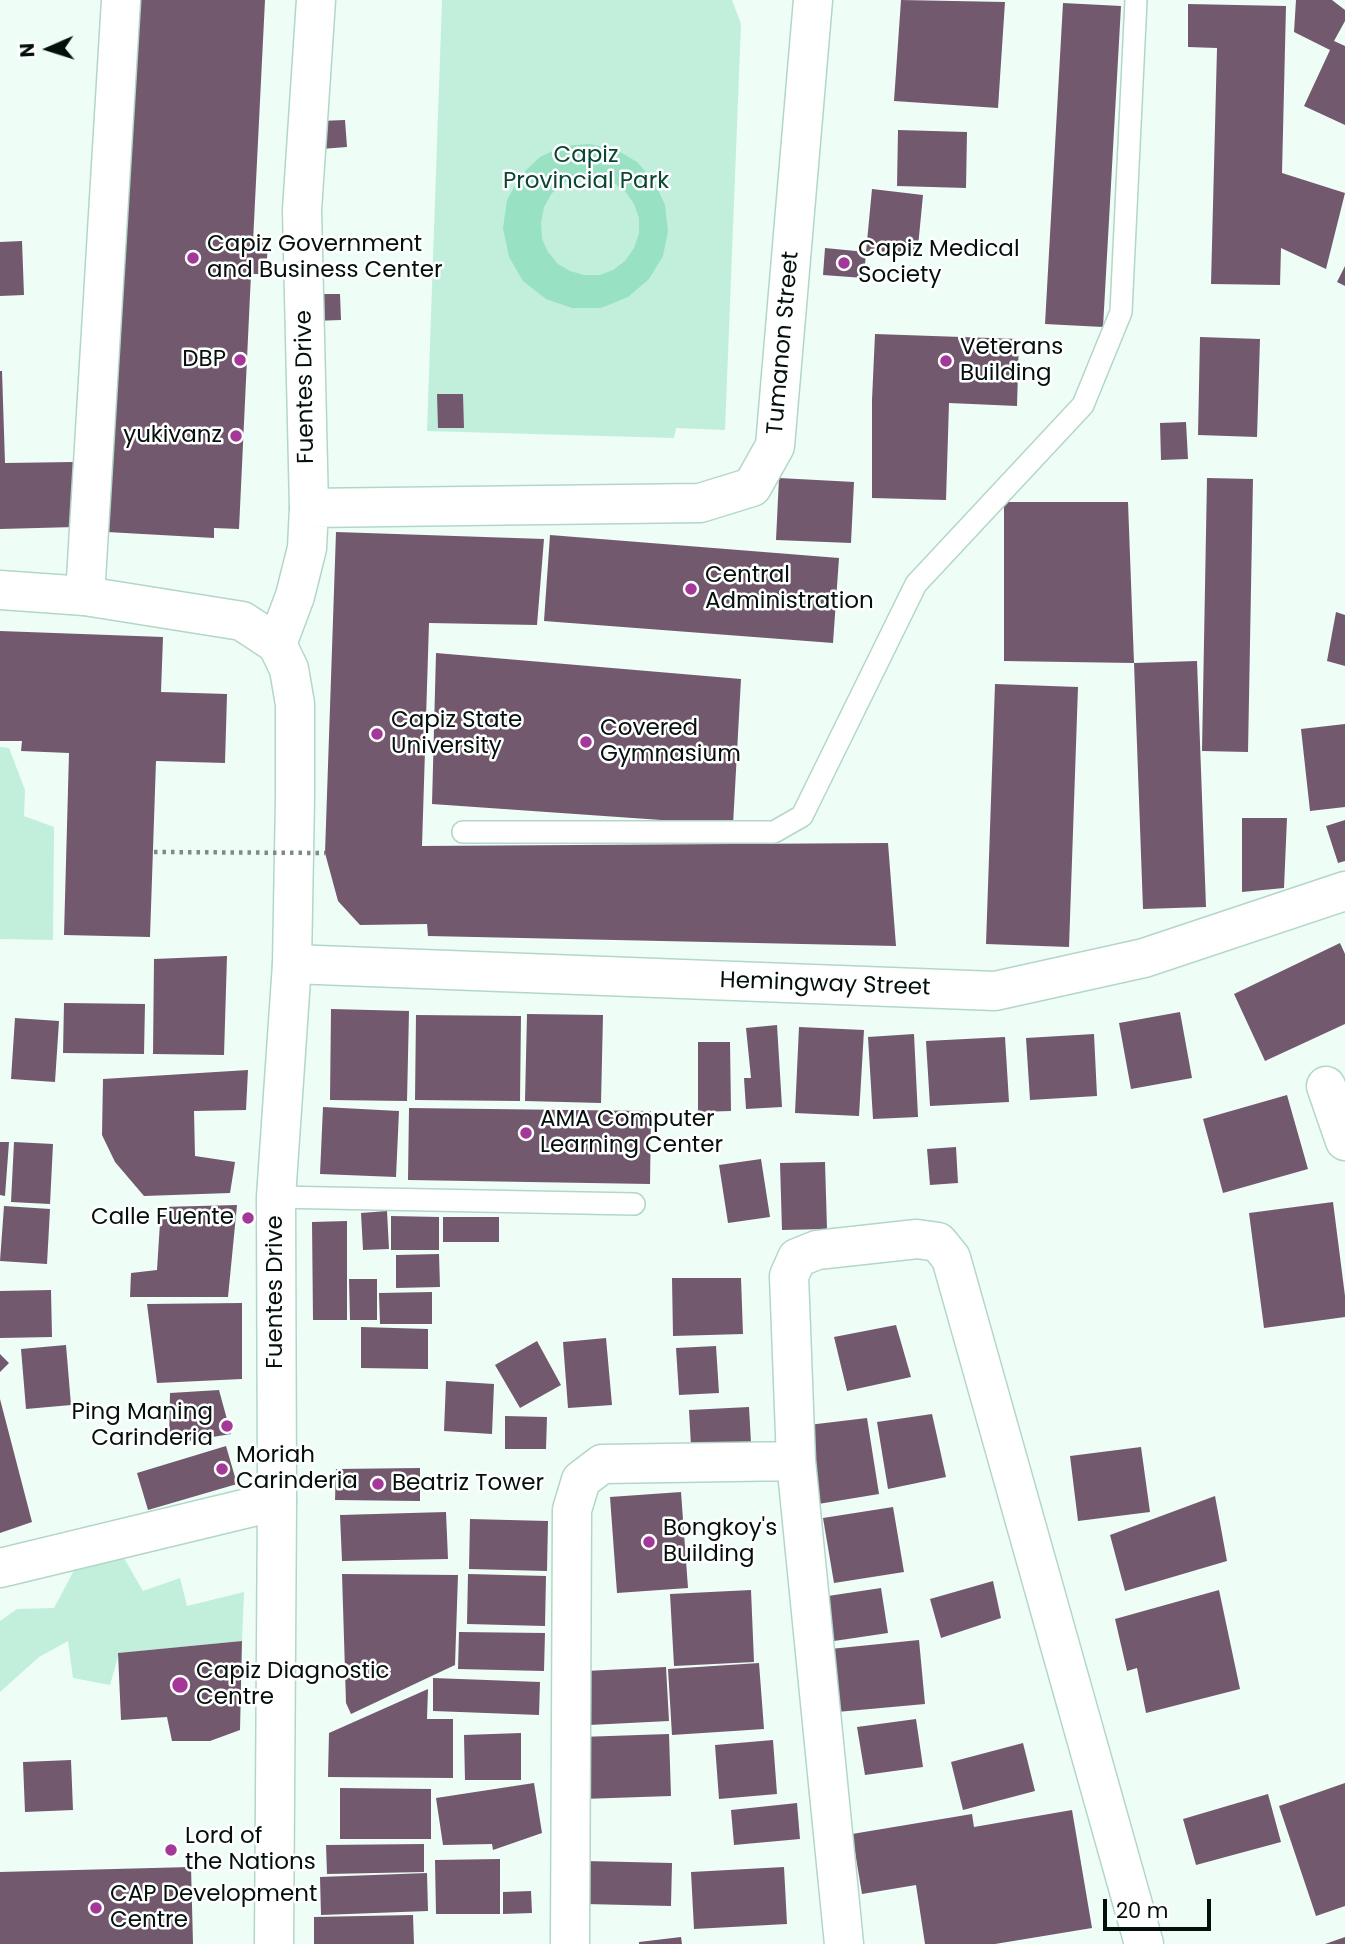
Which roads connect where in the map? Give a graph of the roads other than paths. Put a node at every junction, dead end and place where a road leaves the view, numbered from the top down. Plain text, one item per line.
1 (121, 0) edge
2 (316, 0) edge
3 (813, 0) edge
4 (1136, 0) edge
5 (309, 508) junction
6 (0, 590) edge
7 (85, 596) junction
8 (277, 645) junction
9 (463, 832) dead end
10 (1345, 891) edge
11 (292, 964) junction
12 (1326, 1086) dead end
13 (1345, 1141) edge
14 (276, 1197) junction
15 (634, 1204) dead end
16 (796, 1461) junction
17 (278, 1501) junction
18 (0, 1568) edge
19 (274, 1944) edge
20 (570, 1944) edge
21 (844, 1944) edge
22 (1144, 1944) edge

1 - 7 street
2 - 5 street, Fuentes Drive
3 - 5 street, Tumanon Street
4 - 9 lane
5 - 8 street, Fuentes Drive
6 - 7 street
7 - 8 street
8 - 11 street, Fuentes Drive
10 - 11 street, Hemingway Street
11 - 14 street, Fuentes Drive
12 - 13 street
14 - 15 lane
14 - 17 street, Fuentes Drive
16 - 20 street
16 - 21 street
16 - 22 street
17 - 18 street
17 - 19 street, Fuentes Drive

